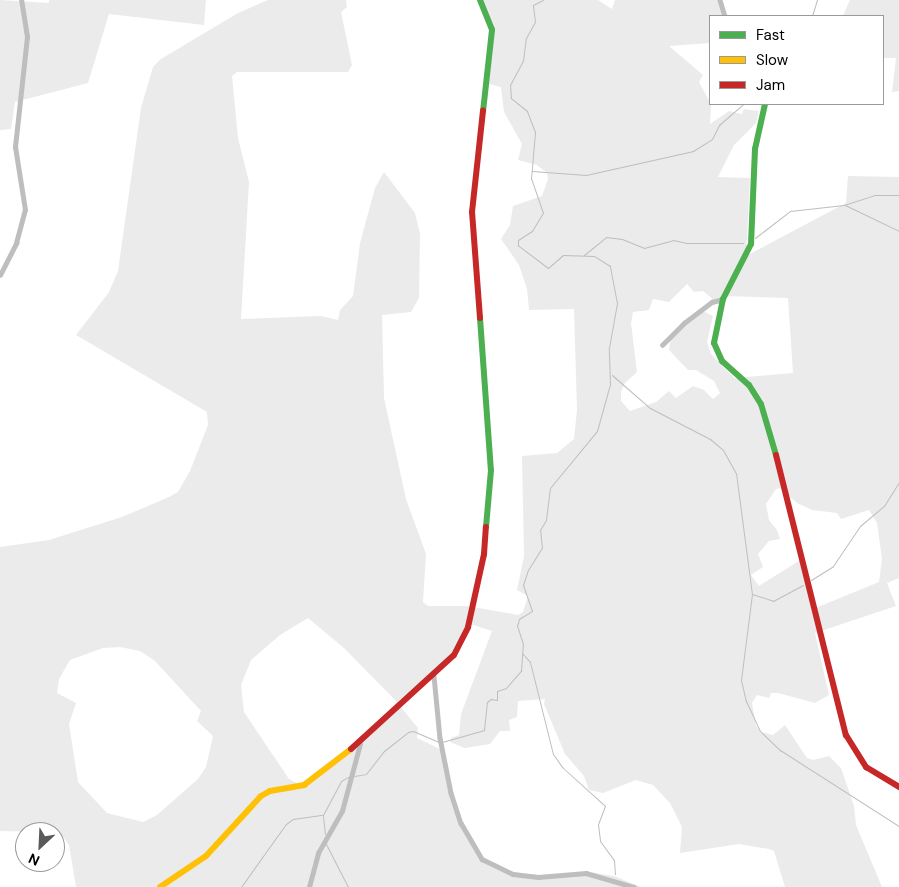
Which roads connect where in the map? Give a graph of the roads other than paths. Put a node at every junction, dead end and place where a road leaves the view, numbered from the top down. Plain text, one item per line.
1 (22, 0) edge
2 (480, 0) edge
3 (720, 0) edge
4 (725, 15) edge
5 (765, 105) edge
6 (0, 275) edge
7 (723, 299) junction
8 (662, 345) dead end
9 (434, 676) junction
10 (361, 742) junction
11 (899, 787) edge
12 (160, 887) edge
13 (309, 887) edge
14 (634, 887) edge

1 - 6 street
2 - 9 street
3 - 4 street
5 - 7 street
7 - 8 street
7 - 11 street
9 - 10 street
9 - 14 street
10 - 12 street
10 - 13 street

